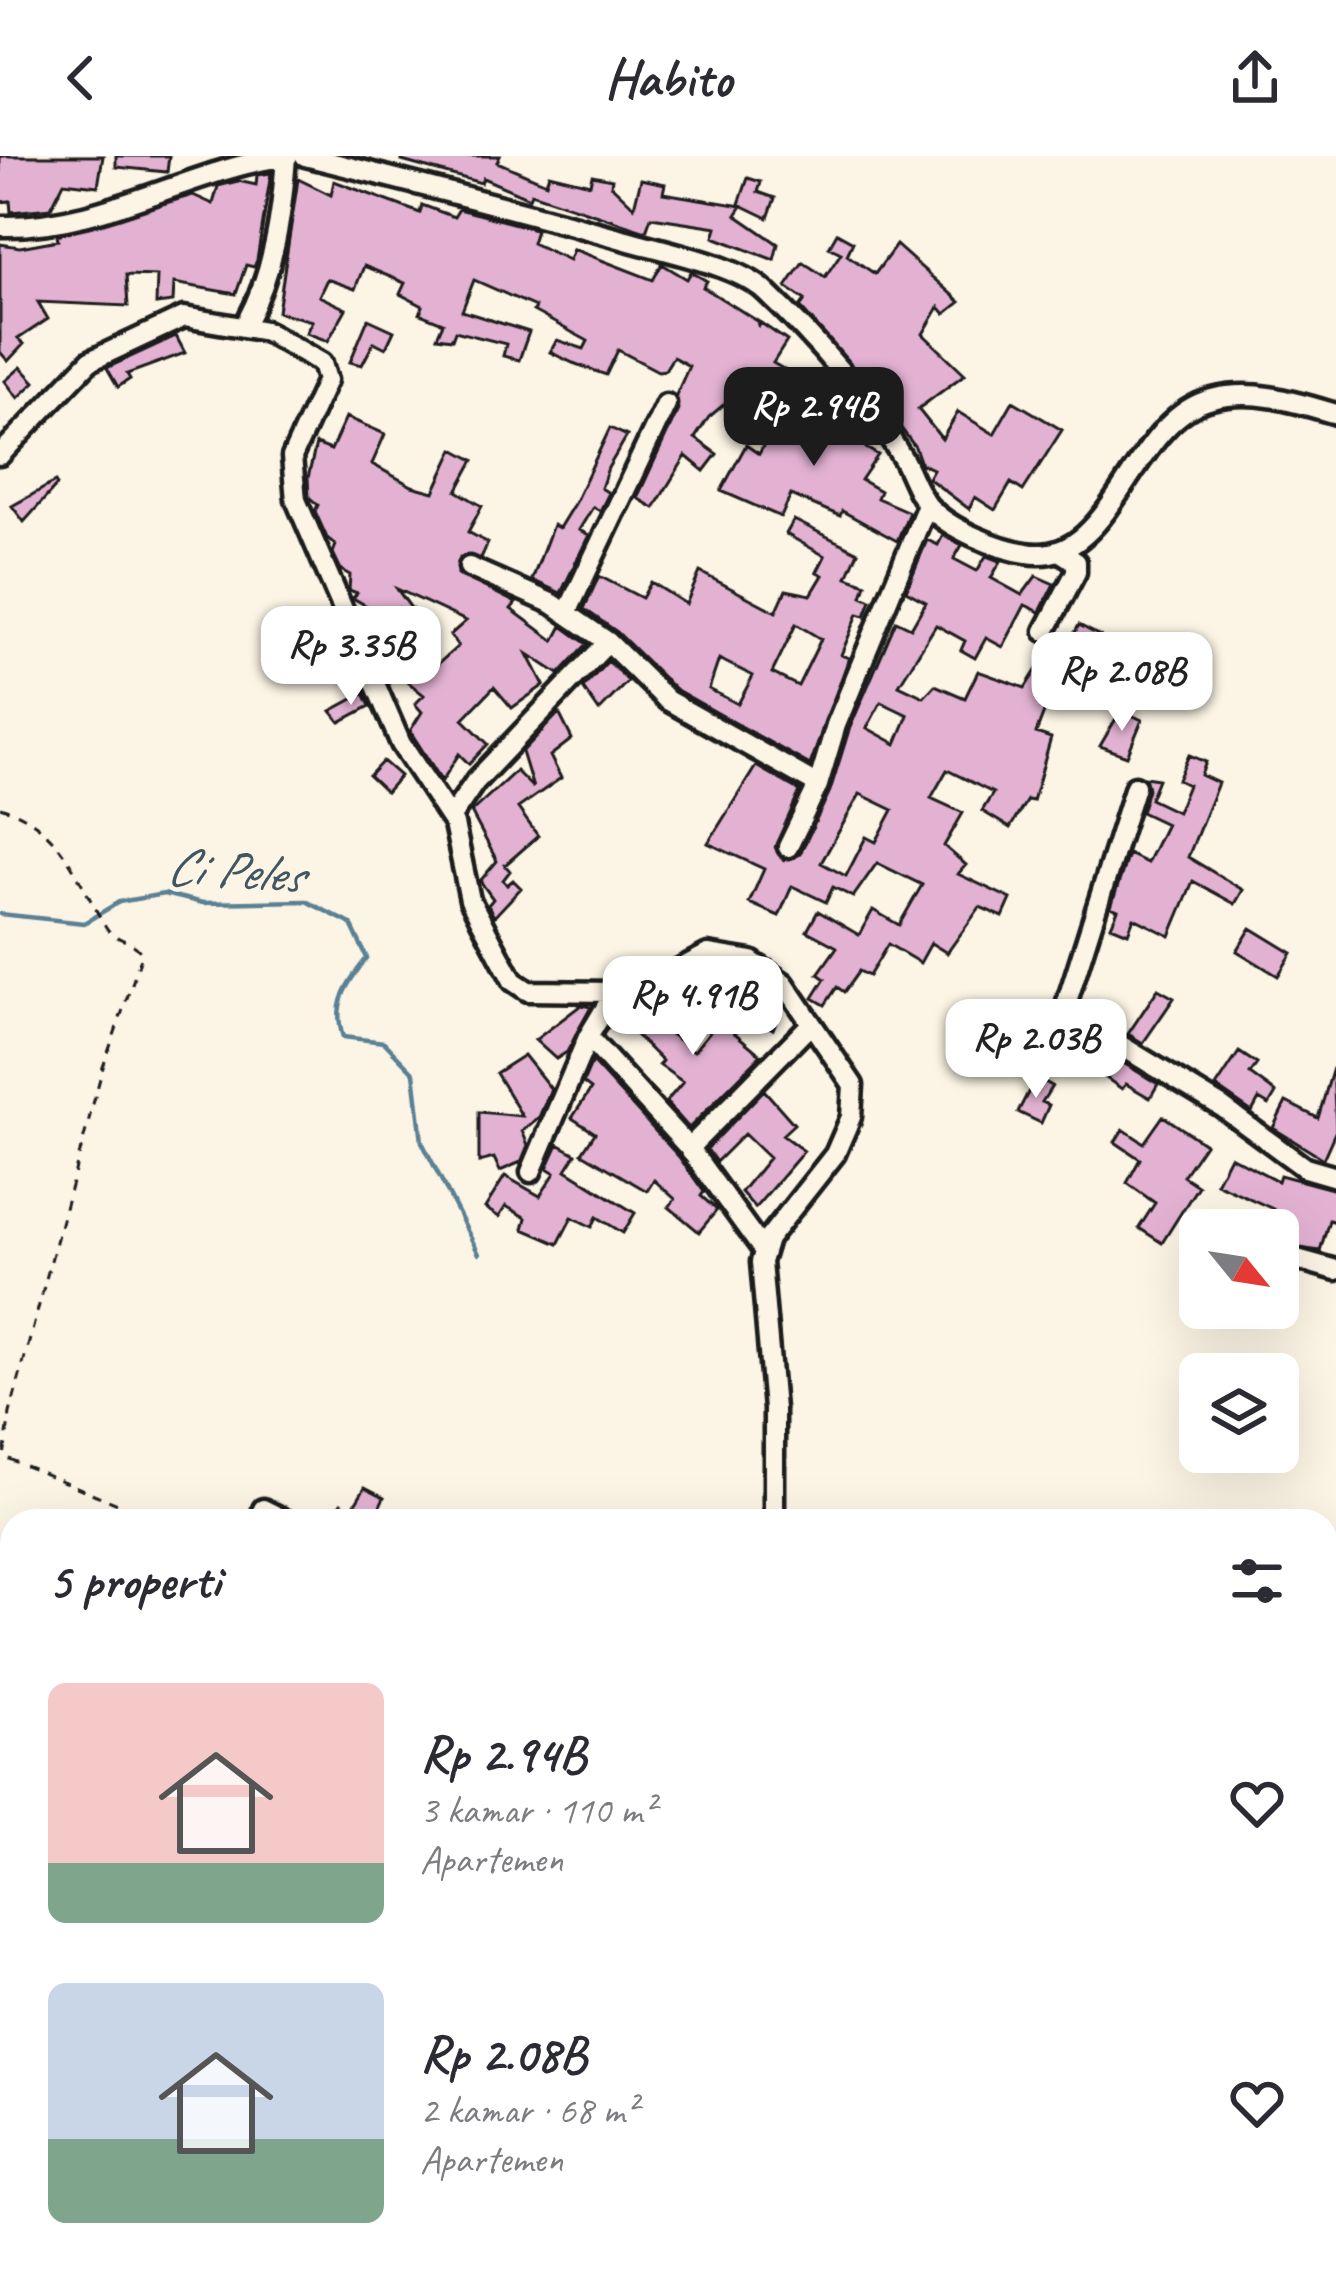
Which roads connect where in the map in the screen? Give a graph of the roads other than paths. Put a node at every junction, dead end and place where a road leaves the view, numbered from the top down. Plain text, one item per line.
1 (287, 156) edge
2 (305, 156) edge
3 (242, 159) edge
4 (0, 226) edge
5 (245, 325) junction
6 (666, 404) dead end
7 (1336, 414) edge
8 (0, 455) edge
9 (927, 506) junction
10 (1058, 551) junction
11 (469, 567) dead end
12 (567, 613) junction
13 (1045, 632) dead end
14 (608, 642) junction
15 (818, 784) junction
16 (1136, 785) dead end
17 (451, 817) junction
18 (788, 847) dead end
19 (615, 992) junction
20 (810, 1024) junction
21 (588, 1037) junction
22 (689, 1148) junction
23 (531, 1172) dead end
24 (1336, 1177) edge
25 (763, 1250) junction
26 (1299, 1260) edge
27 (1336, 1270) edge
28 (774, 1509) edge

1 - 3 street
1 - 5 street
2 - 9 street
3 - 4 street
5 - 8 street
5 - 17 street
6 - 12 street
7 - 10 street
9 - 10 street
9 - 15 street
10 - 13 street
11 - 12 street
12 - 14 street
14 - 15 street
14 - 17 street
15 - 18 street
16 - 24 street
17 - 19 street
19 - 20 street
19 - 21 street
20 - 22 street
20 - 25 street
21 - 22 street
21 - 23 street
22 - 25 street
25 - 28 street
26 - 27 street

